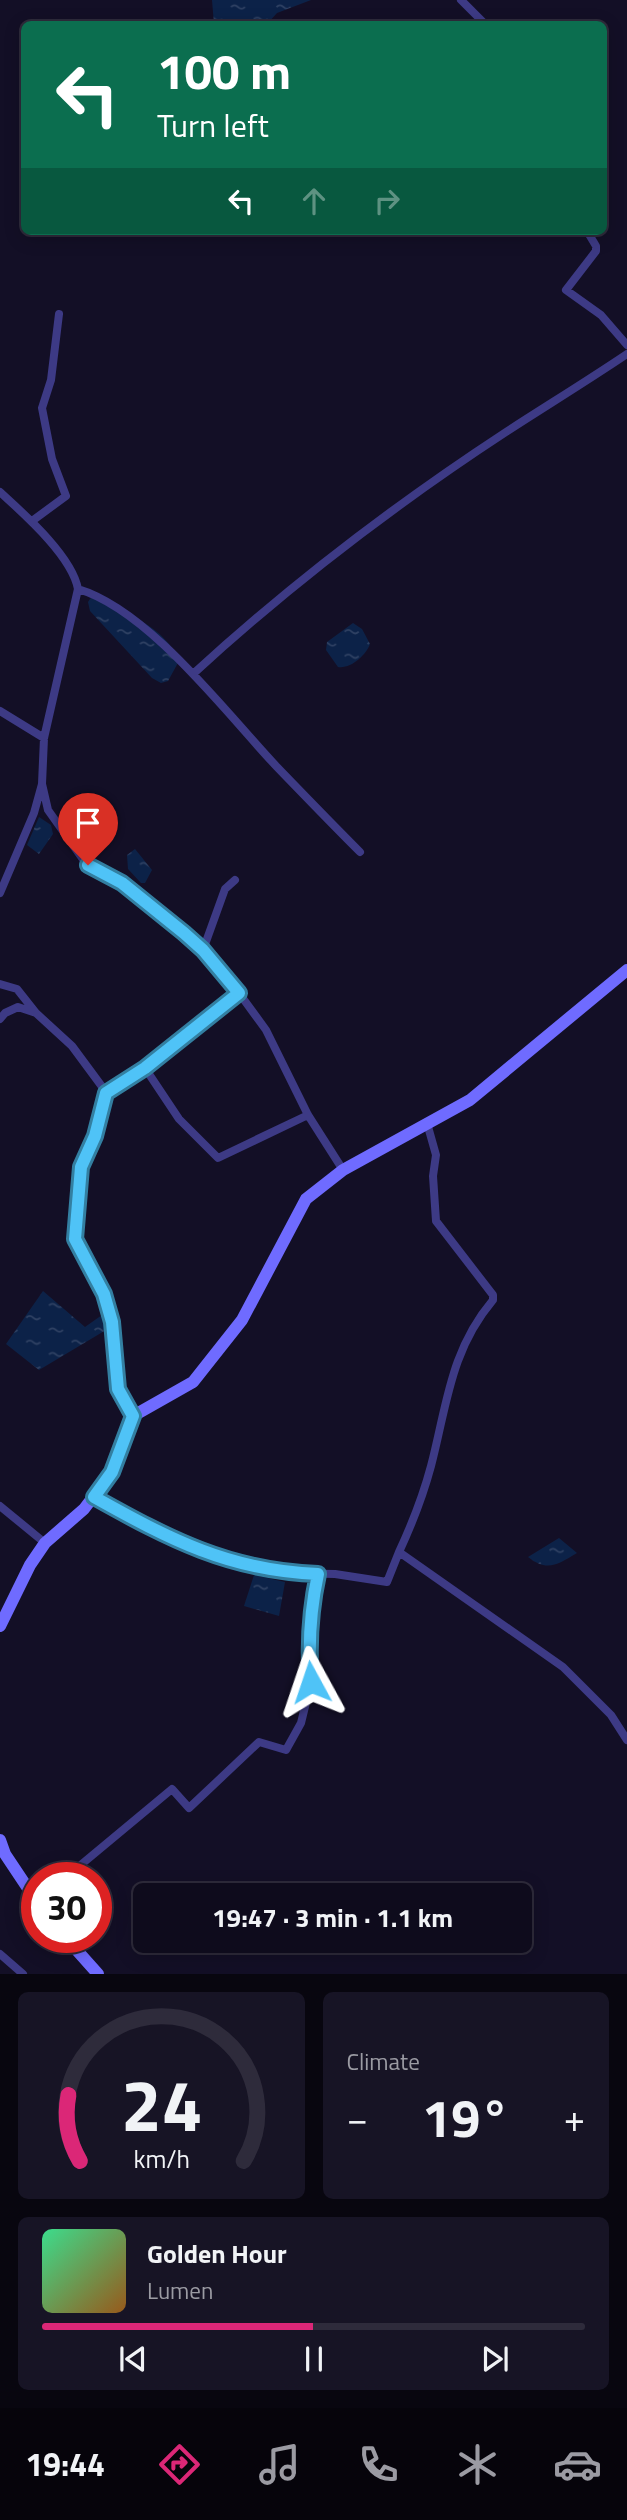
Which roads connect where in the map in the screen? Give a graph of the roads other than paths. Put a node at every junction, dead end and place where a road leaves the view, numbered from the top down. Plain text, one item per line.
1 (461, 0) edge
2 (482, 21) edge
3 (590, 235) edge
4 (59, 314) dead end
5 (627, 345) edge
6 (627, 354) edge
7 (0, 492) edge
8 (32, 521) junction
9 (78, 589) junction
10 (193, 674) junction
11 (0, 711) edge
12 (44, 738) junction
13 (42, 784) junction
14 (360, 852) dead end
15 (235, 880) dead end
16 (0, 893) edge
17 (203, 950) junction
18 (627, 970) edge
19 (0, 984) edge
20 (239, 993) junction
21 (36, 1013) junction
22 (0, 1019) edge
23 (145, 1068) junction
24 (106, 1093) junction
25 (308, 1115) junction
26 (427, 1123) junction
27 (343, 1170) junction
28 (133, 1416) junction
29 (94, 1497) junction
30 (0, 1506) edge
31 (45, 1543) junction
32 (399, 1552) junction
33 (318, 1574) junction
34 (0, 1626) edge
35 (627, 1740) edge
36 (0, 1840) edge
37 (84, 1862) edge
38 (21, 1878) edge
39 (79, 1953) edge
40 (0, 1954) edge
41 (23, 1974) edge
42 (98, 1974) edge

1 - 2 street
3 - 5 street
4 - 8 street
6 - 10 street
7 - 8 street
8 - 9 street
9 - 10 street
9 - 12 street
10 - 14 street
11 - 12 street
12 - 13 street
13 - 16 street
13 - 17 street
15 - 17 street
17 - 20 street
18 - 26 street
19 - 21 street
20 - 23 street
20 - 25 street
21 - 22 street
21 - 24 street
23 - 24 street
23 - 25 street
24 - 28 street
25 - 27 street
26 - 27 street
26 - 32 street
27 - 28 street
28 - 29 street
29 - 31 street
29 - 33 street
30 - 31 street
31 - 34 street
32 - 33 street
32 - 35 street
33 - 37 street
36 - 38 street
39 - 42 street
40 - 41 street

